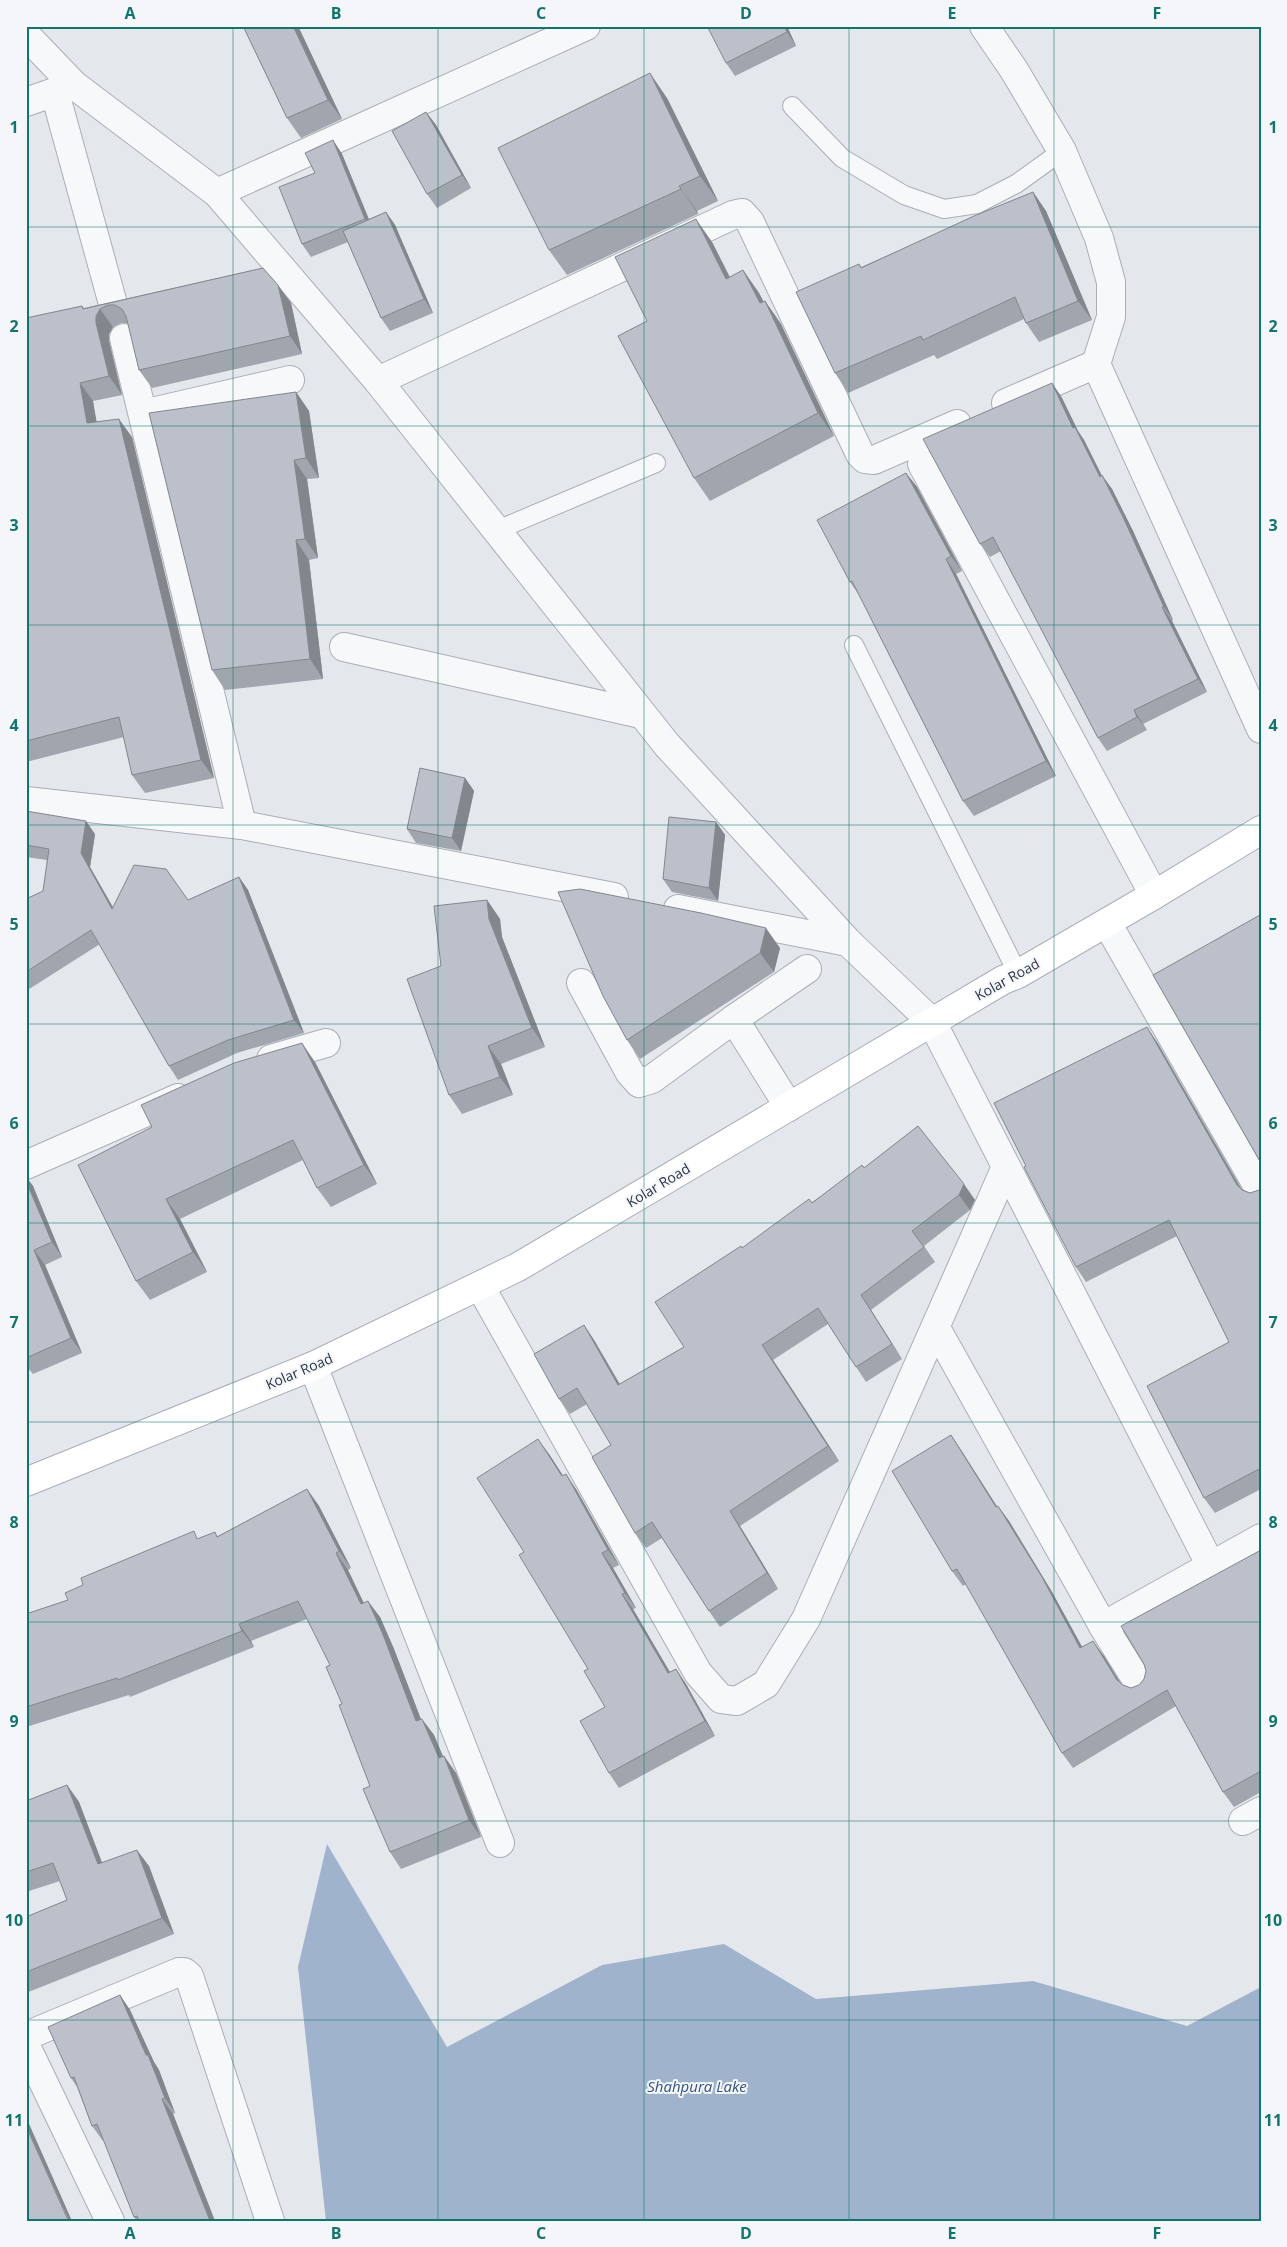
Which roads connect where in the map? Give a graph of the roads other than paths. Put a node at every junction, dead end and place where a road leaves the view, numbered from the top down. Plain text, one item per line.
1 (586, 26) edge
2 (984, 26) edge
3 (31, 36) edge
4 (64, 89) junction
5 (26, 102) edge
6 (792, 106) dead end
7 (1062, 151) junction
8 (217, 193) junction
9 (113, 304) edge
10 (124, 338) edge
11 (1096, 364) junction
12 (290, 380) dead end
13 (378, 381) junction
14 (142, 414) junction
15 (656, 463) dead end
16 (922, 464) dead end
17 (495, 531) junction
18 (854, 645) dead end
19 (344, 647) dead end
20 (641, 714) junction
21 (1261, 729) edge
22 (26, 802) edge
23 (242, 825) junction
24 (1261, 830) edge
25 (1154, 895) junction
26 (1107, 922) junction
27 (848, 942) junction
28 (807, 969) dead end
29 (1018, 974) junction
30 (581, 983) dead end
31 (734, 1019) junction
32 (932, 1022) junction
33 (326, 1043) dead end
34 (251, 1065) edge
35 (199, 1088) edge
36 (789, 1107) junction
37 (26, 1165) edge
38 (1006, 1167) junction
39 (1258, 1183) edge
40 (480, 1286) junction
41 (936, 1328) junction
42 (313, 1366) junction
43 (26, 1482) edge
44 (1261, 1538) edge
45 (1212, 1566) junction
46 (1103, 1626) junction
47 (1141, 1687) edge
48 (500, 1843) dead end
49 (26, 2036) edge
50 (26, 2046) edge
51 (110, 2221) edge
52 (270, 2221) edge

1 - 8 street
2 - 7 street
3 - 4 street
4 - 5 street
4 - 8 street
4 - 9 street
6 - 7 lane
7 - 11 street
8 - 13 street
10 - 14 street
11 - 13 street
11 - 21 street
12 - 14 street
13 - 17 street
14 - 23 street
15 - 17 lane
16 - 25 street
17 - 20 street
18 - 29 lane
19 - 20 street
20 - 27 street
22 - 23 street
23 - 27 street
24 - 25 main road, Kolar Road
25 - 26 main road, Kolar Road
26 - 29 main road, Kolar Road
26 - 39 street
27 - 32 street
28 - 31 street
29 - 32 main road, Kolar Road
30 - 31 street
31 - 36 street
32 - 36 main road, Kolar Road
32 - 38 street
33 - 34 street
35 - 37 street
36 - 40 main road, Kolar Road
38 - 41 street
38 - 45 street
40 - 41 street
40 - 42 main road, Kolar Road
41 - 46 street
42 - 43 main road, Kolar Road
42 - 48 street
44 - 45 street
45 - 46 street
46 - 47 street
49 - 52 street
50 - 51 street

